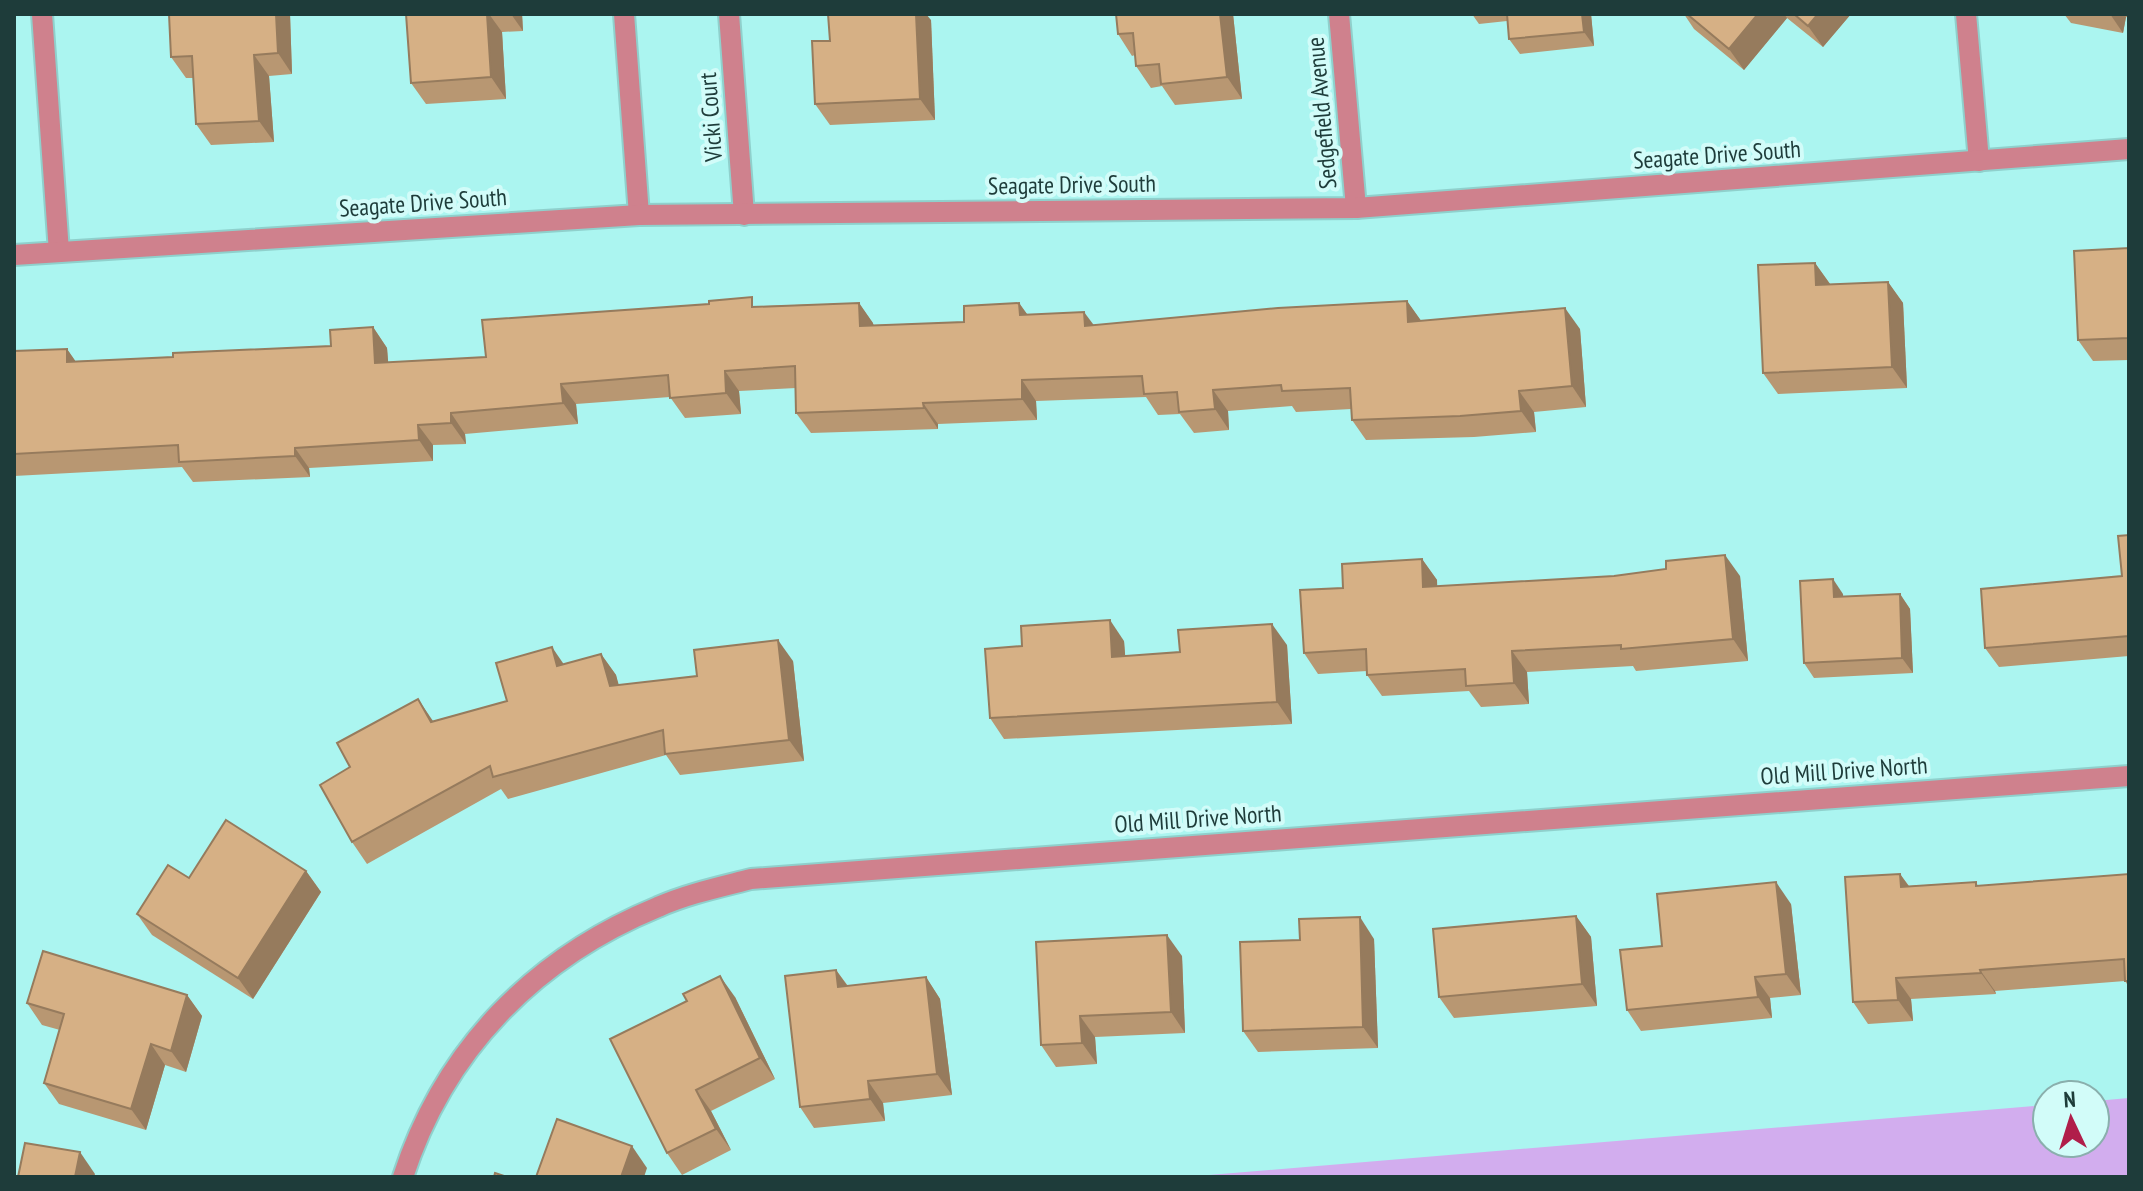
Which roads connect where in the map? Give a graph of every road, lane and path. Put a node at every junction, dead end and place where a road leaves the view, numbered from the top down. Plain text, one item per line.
1 (42, 14) edge
2 (624, 14) edge
3 (729, 14) edge
4 (1339, 14) edge
5 (1966, 14) edge
6 (2129, 149) edge
7 (1979, 161) junction
8 (1356, 208) junction
9 (639, 215) junction
10 (744, 215) junction
11 (59, 252) junction
12 (14, 255) edge
13 (2129, 776) edge
14 (403, 1177) edge

1 - 11 street
2 - 9 street
3 - 10 street, Vicki Court
4 - 8 street, Sedgefield Avenue
5 - 7 street
6 - 7 street, Seagate Drive South
7 - 8 street, Seagate Drive South
8 - 10 street, Seagate Drive South
9 - 10 street, Seagate Drive South
9 - 11 street, Seagate Drive South
11 - 12 street, Seagate Drive South
13 - 14 street, Old Mill Drive North

